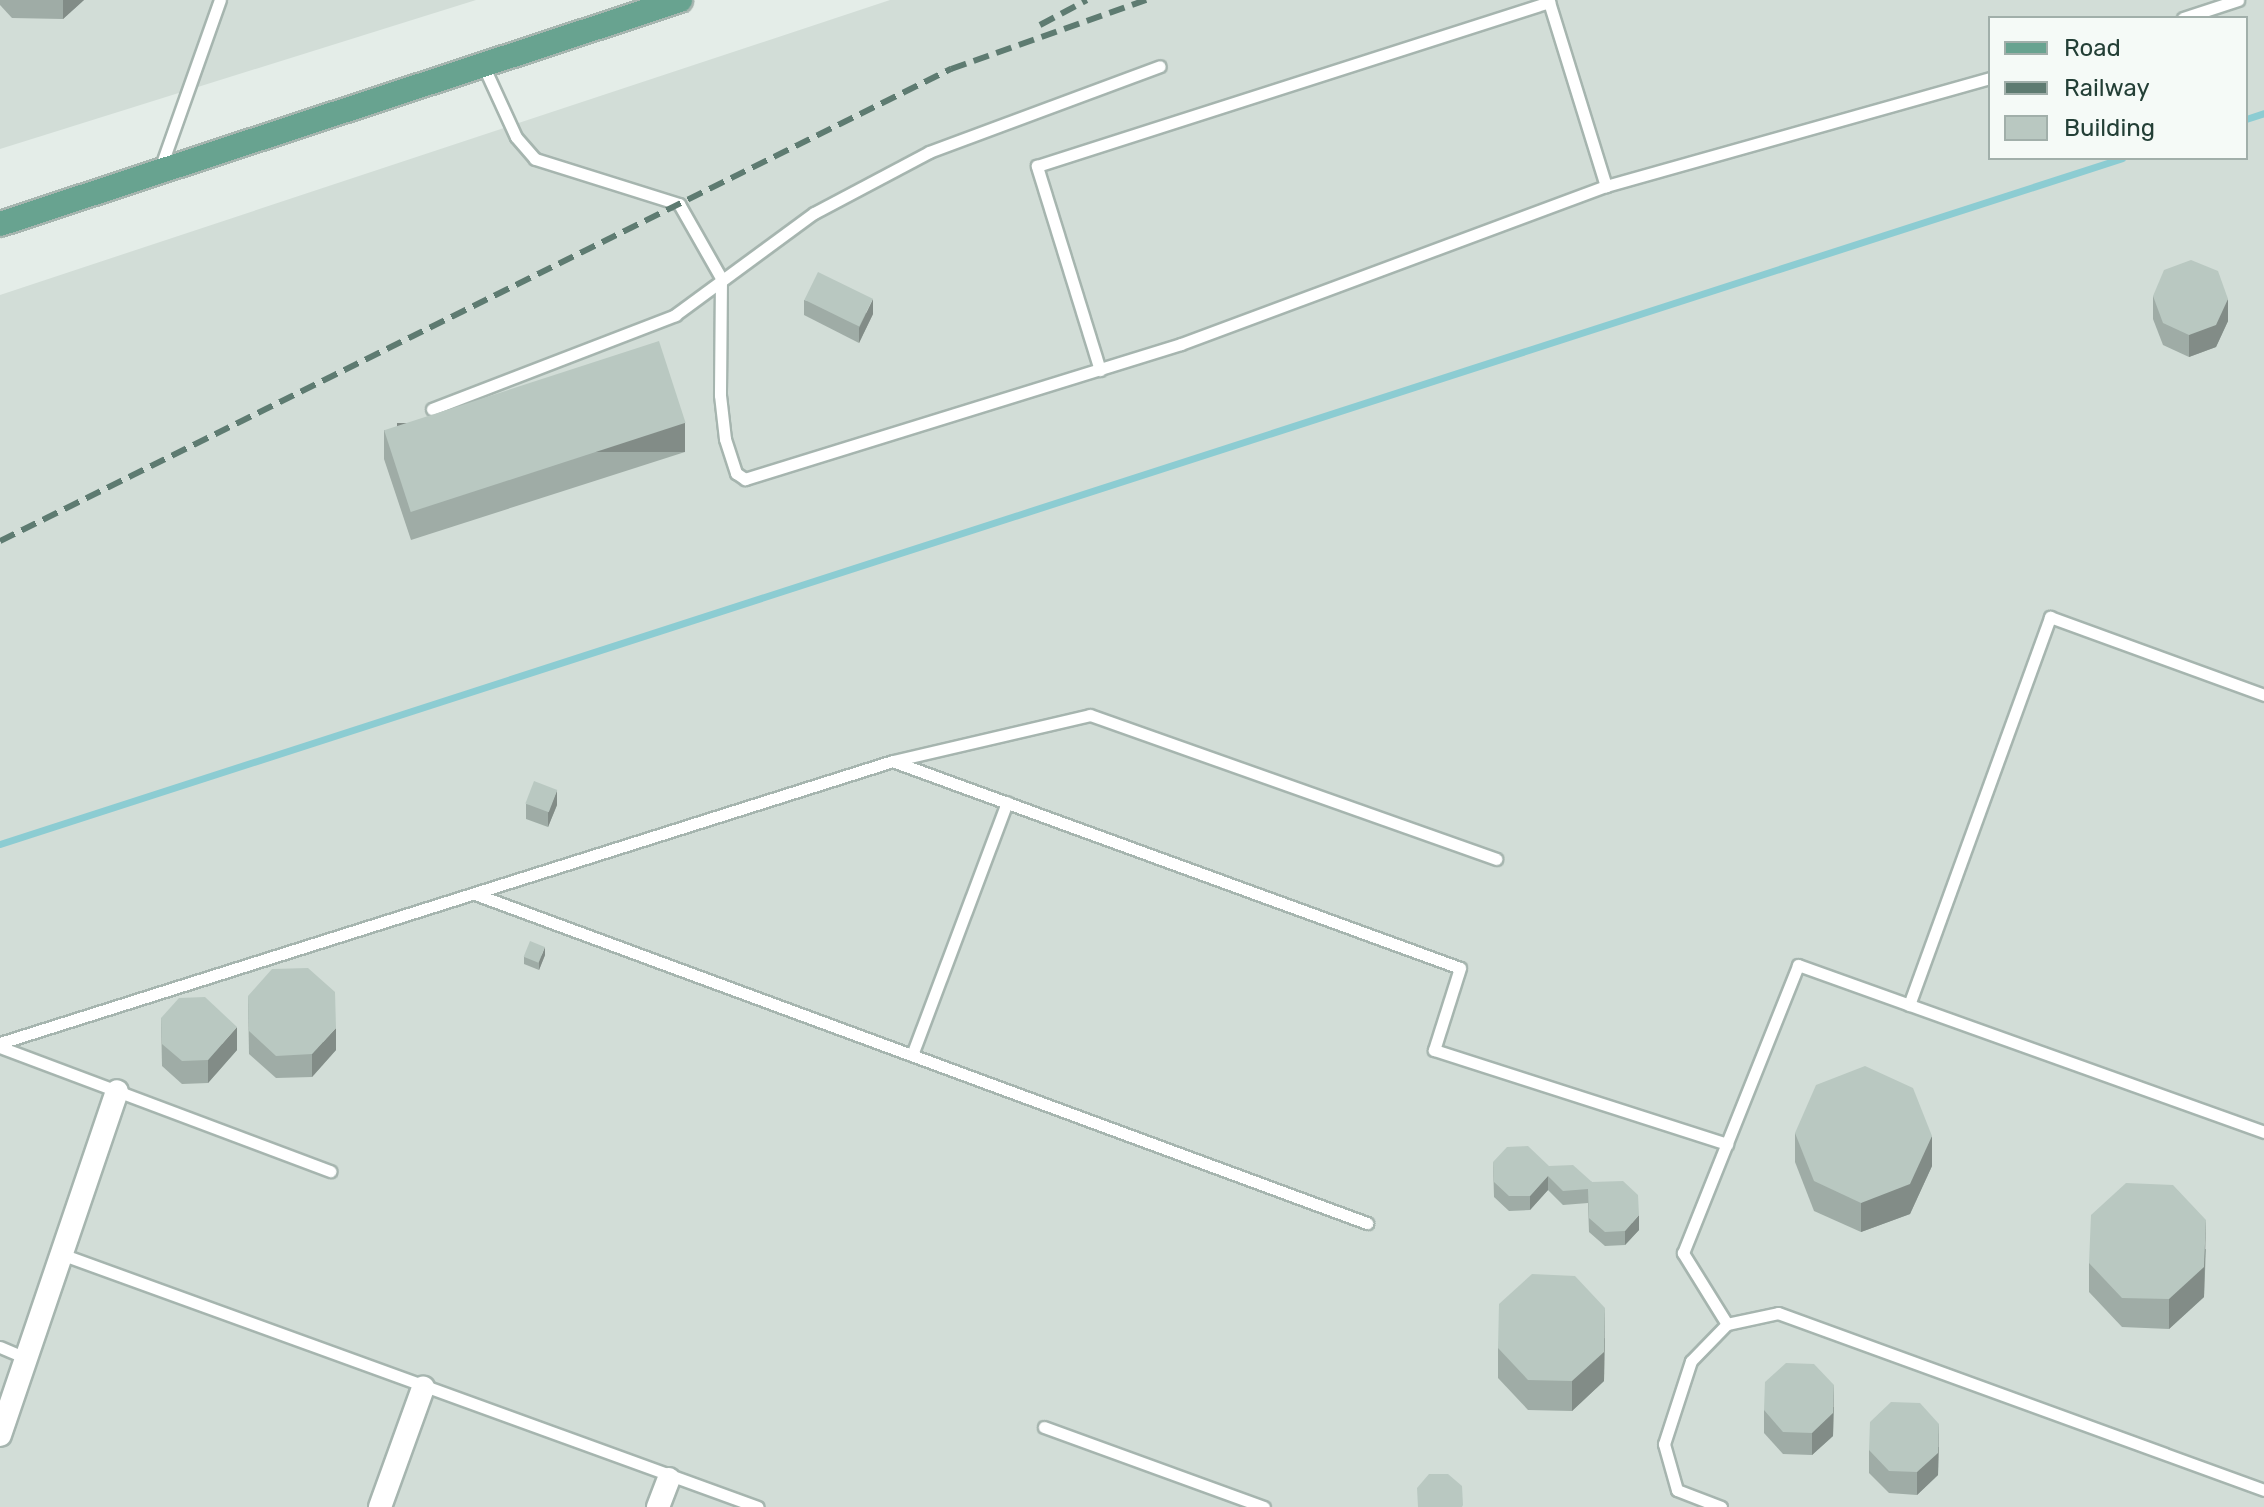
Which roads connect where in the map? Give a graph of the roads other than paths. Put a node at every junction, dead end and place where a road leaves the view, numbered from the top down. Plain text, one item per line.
1 (220, 0) edge
2 (680, 0) edge
3 (2238, 0) edge
4 (2189, 16) edge
5 (483, 65) junction
6 (1160, 66) dead end
7 (1988, 79) edge
8 (159, 172) junction
9 (1606, 186) junction
10 (0, 224) edge
11 (721, 278) junction
12 (1100, 370) junction
13 (432, 409) dead end
14 (2264, 695) edge
15 (893, 761) junction
16 (1007, 802) junction
17 (1496, 859) dead end
18 (475, 894) junction
19 (1909, 1005) junction
20 (0, 1045) edge
21 (912, 1055) junction
22 (117, 1091) junction
23 (2264, 1132) edge
24 (1727, 1144) junction
25 (330, 1171) dead end
26 (1367, 1223) dead end
27 (61, 1254) junction
28 (1727, 1324) junction
29 (0, 1347) edge
30 (26, 1358) junction
31 (423, 1388) junction
32 (1044, 1427) dead end
33 (0, 1435) edge
34 (669, 1479) junction
35 (2264, 1490) edge
36 (380, 1507) edge
37 (658, 1507) edge
38 (758, 1507) edge
39 (1264, 1507) edge
40 (1721, 1507) edge

1 - 8 lane
2 - 5 main road
3 - 4 lane
5 - 8 main road
5 - 11 lane
6 - 11 lane
7 - 9 lane
8 - 10 main road
9 - 12 lane
9 - 12 lane
11 - 12 lane
11 - 13 lane
14 - 19 lane
15 - 16 lane
15 - 17 lane
15 - 18 lane
16 - 21 lane
16 - 24 lane
18 - 20 lane
18 - 21 lane
19 - 23 lane
19 - 24 lane
20 - 22 lane
21 - 26 lane
22 - 25 lane
22 - 27 street
24 - 28 lane
27 - 30 street
27 - 31 lane
28 - 35 lane
28 - 40 lane
29 - 30 lane
30 - 33 street
31 - 34 lane
31 - 36 street
32 - 39 lane
34 - 37 street
34 - 38 lane

